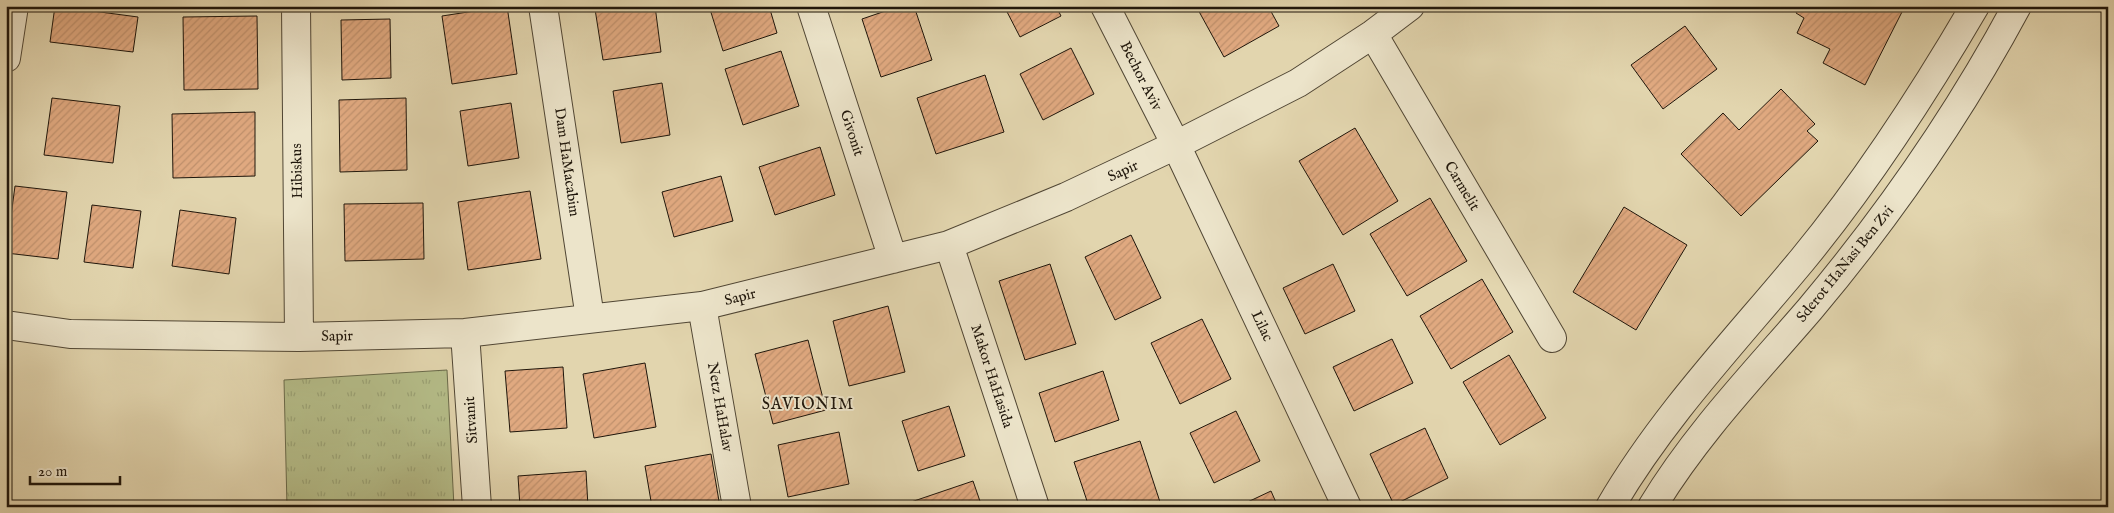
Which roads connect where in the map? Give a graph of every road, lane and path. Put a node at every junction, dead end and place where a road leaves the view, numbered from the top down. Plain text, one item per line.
1 (14, 6) edge
2 (296, 6) edge
3 (543, 6) edge
4 (811, 6) edge
5 (1106, 6) edge
6 (1410, 6) edge
7 (1975, 6) edge
8 (2017, 6) edge
9 (1373, 34) junction
10 (6, 58) edge
11 (1176, 145) junction
12 (949, 245) junction
13 (893, 259) junction
14 (702, 306) junction
15 (590, 318) junction
16 (6, 325) edge
17 (465, 333) junction
18 (299, 337) junction
19 (1552, 338) dead end
20 (478, 507) edge
21 (737, 507) edge
22 (1035, 507) edge
23 (1347, 507) edge
24 (1610, 507) edge
25 (1652, 507) edge

1 - 10 street
2 - 18 street, Hibiskus
3 - 15 street, Dam HaMacabim
4 - 13 street, Givonit
5 - 11 street, Bechor Aviv
6 - 9 street, Sapir
7 - 24 street
8 - 25 street, Sderot HaNasi Ben Zvi
9 - 11 street, Sapir
9 - 19 street, Carmelit
11 - 12 street, Sapir
11 - 23 street, Lilac
12 - 13 street, Sapir
12 - 22 street, Makor HaHasida
13 - 14 street, Sapir
14 - 15 street, Sapir
14 - 21 street, Netz HaHalav
15 - 17 street, Sapir
16 - 18 street, Sapir
17 - 18 street, Sapir
17 - 20 street, Sitvanit

